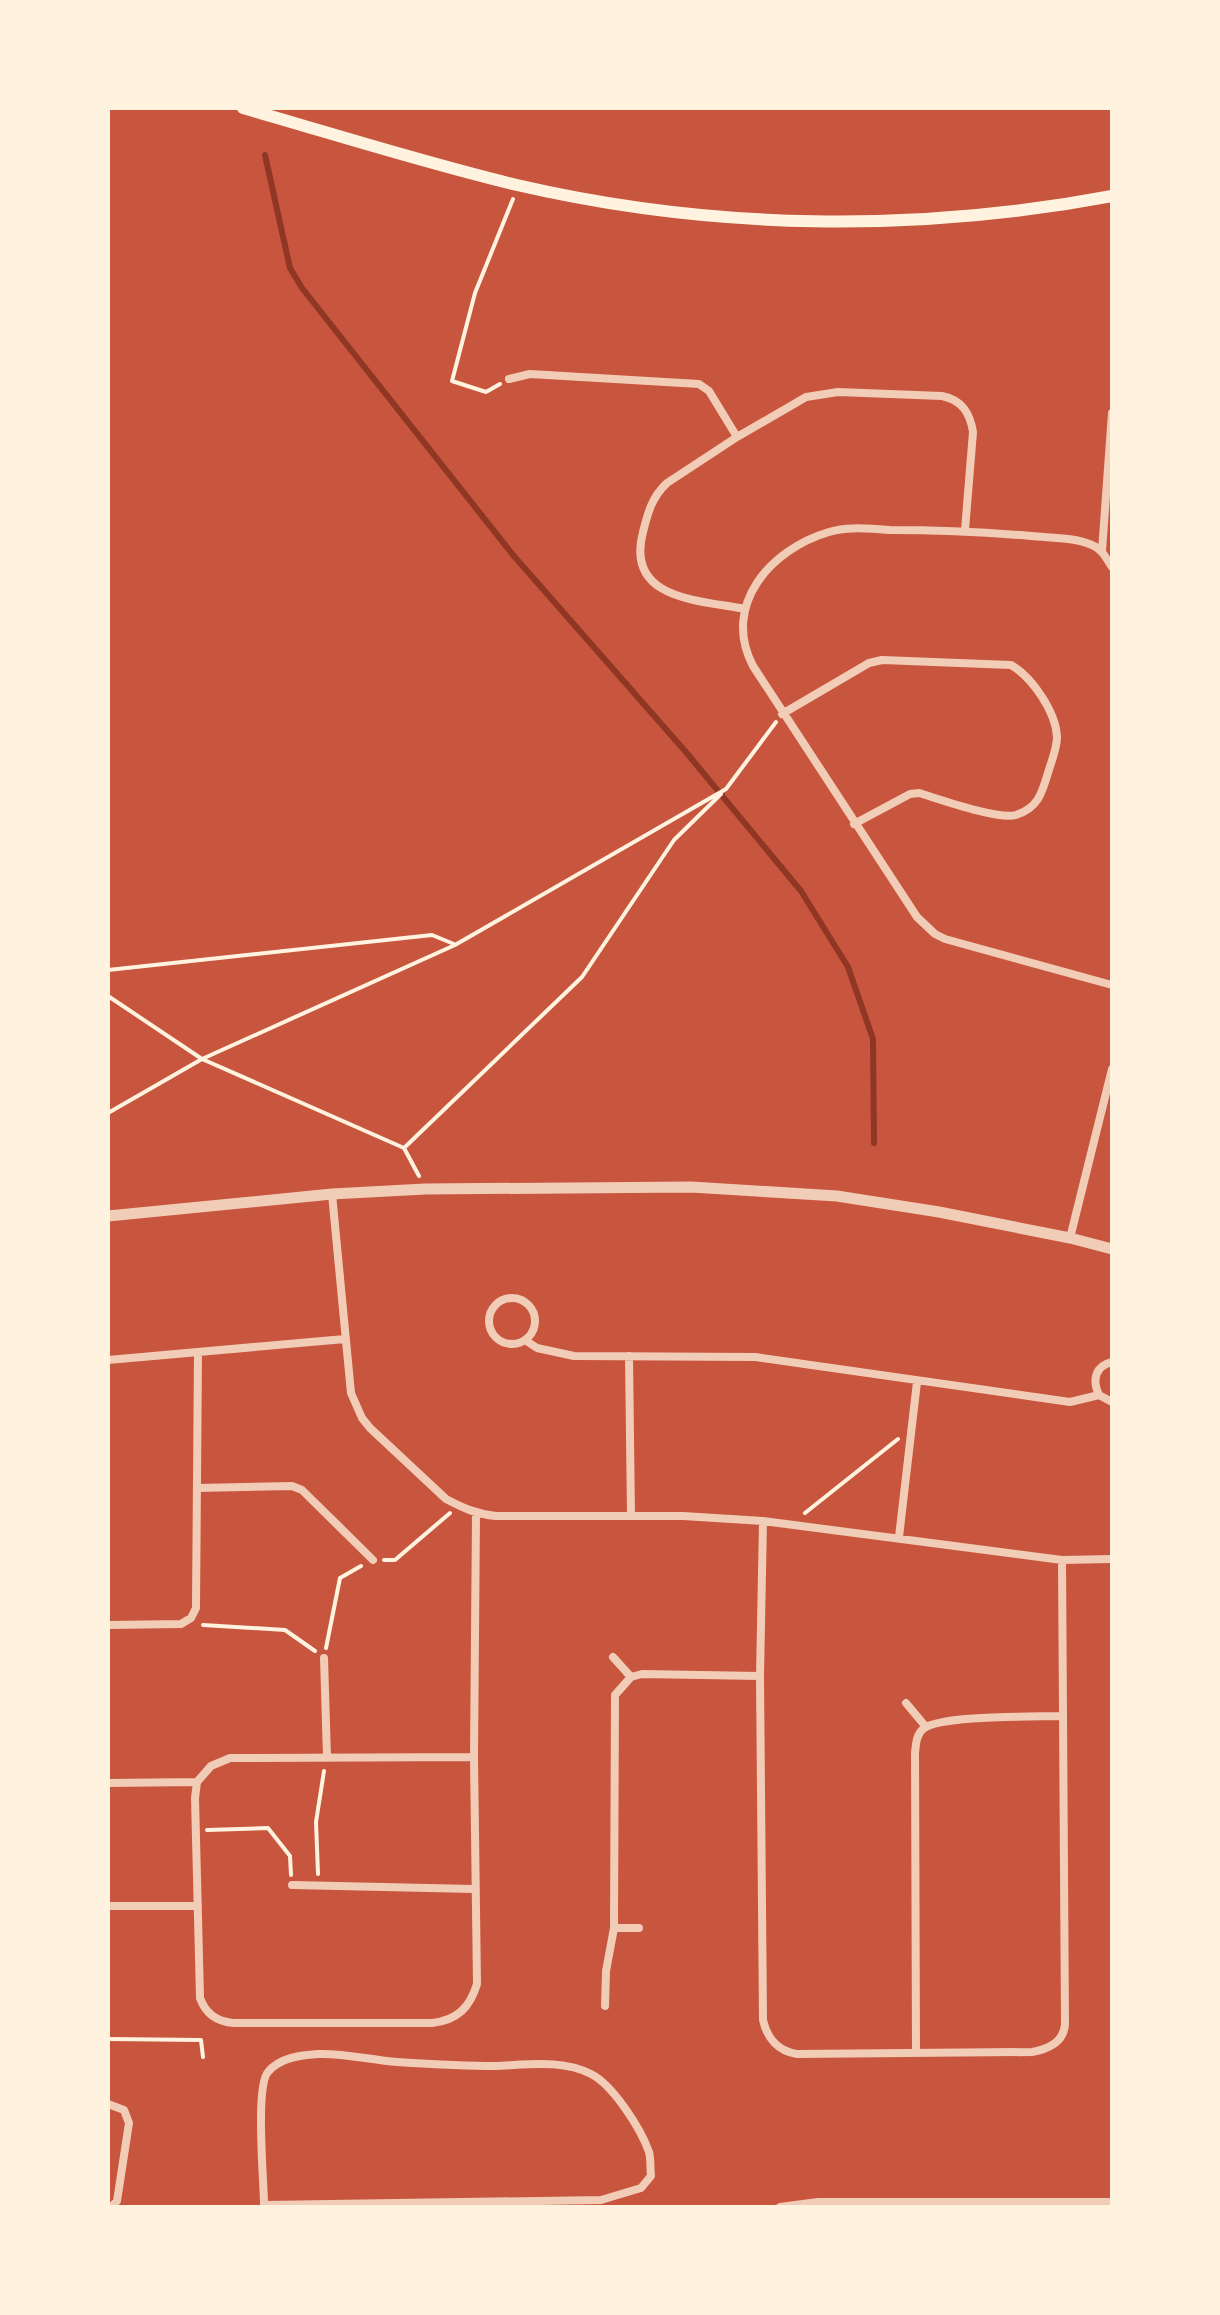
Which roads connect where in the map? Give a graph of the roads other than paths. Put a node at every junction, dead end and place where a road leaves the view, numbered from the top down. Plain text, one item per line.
1 (243, 108) edge
2 (1112, 196) edge
3 (509, 379) road end
4 (1112, 413) edge
5 (737, 437) junction
6 (965, 530) junction
7 (1102, 551) junction
8 (1112, 567) edge
9 (745, 609) junction
10 (782, 714) junction
11 (854, 824) junction
12 (1112, 985) edge
13 (1112, 1069) edge
14 (332, 1194) junction
15 (108, 1216) edge
16 (1070, 1238) junction
17 (1112, 1249) edge
18 (345, 1339) junction
19 (525, 1340) junction
20 (198, 1352) junction
21 (629, 1356) junction
22 (108, 1360) edge
23 (1112, 1362) edge
24 (917, 1382) junction
25 (1099, 1395) junction
26 (1112, 1402) edge
27 (197, 1488) junction
28 (476, 1514) junction
29 (631, 1516) junction
30 (763, 1521) junction
31 (899, 1537) junction
32 (1112, 1559) edge
33 (373, 1560) road end
34 (1062, 1560) junction
35 (108, 1625) edge
36 (613, 1657) dead end
37 (324, 1658) road end
38 (760, 1676) junction
39 (631, 1677) junction
40 (906, 1703) dead end
41 (1062, 1716) junction
42 (926, 1727) junction
43 (327, 1757) junction
44 (474, 1757) junction
45 (197, 1782) junction
46 (108, 1783) edge
47 (292, 1885) dead end
48 (474, 1889) junction
49 (108, 1906) edge
50 (198, 1906) junction
51 (614, 1928) junction
52 (639, 1928) dead end
53 (605, 2006) dead end
54 (916, 2053) junction
55 (108, 2104) edge
56 (1112, 2204) edge
57 (264, 2206) edge
58 (111, 2207) edge
59 (780, 2207) edge

1 - 2 main road
3 - 5 street
4 - 7 street
5 - 6 street
5 - 9 street
6 - 7 street
6 - 9 street
7 - 8 street
9 - 10 street
10 - 11 street
10 - 11 street
11 - 12 street
13 - 16 street
14 - 15 street
14 - 16 street
14 - 18 street
16 - 17 street
18 - 20 street
18 - 28 street
19 - 19 street
19 - 21 street
20 - 22 street
20 - 27 street
21 - 24 street
21 - 29 street
23 - 25 street
24 - 25 street
24 - 31 street
25 - 26 street
27 - 33 street
27 - 35 street
28 - 29 street
28 - 44 street
29 - 30 street
30 - 31 street
30 - 38 street
31 - 34 street
32 - 34 street
34 - 41 street
36 - 39 street
37 - 43 street
38 - 39 street
38 - 54 street
39 - 51 street
40 - 42 street
41 - 42 street
41 - 54 street
42 - 54 street
43 - 44 street
43 - 45 street
44 - 48 street
45 - 46 street
45 - 50 street
47 - 48 street
48 - 50 street
49 - 50 street
51 - 52 street
51 - 53 street
55 - 58 street
56 - 59 street
57 - 57 street

